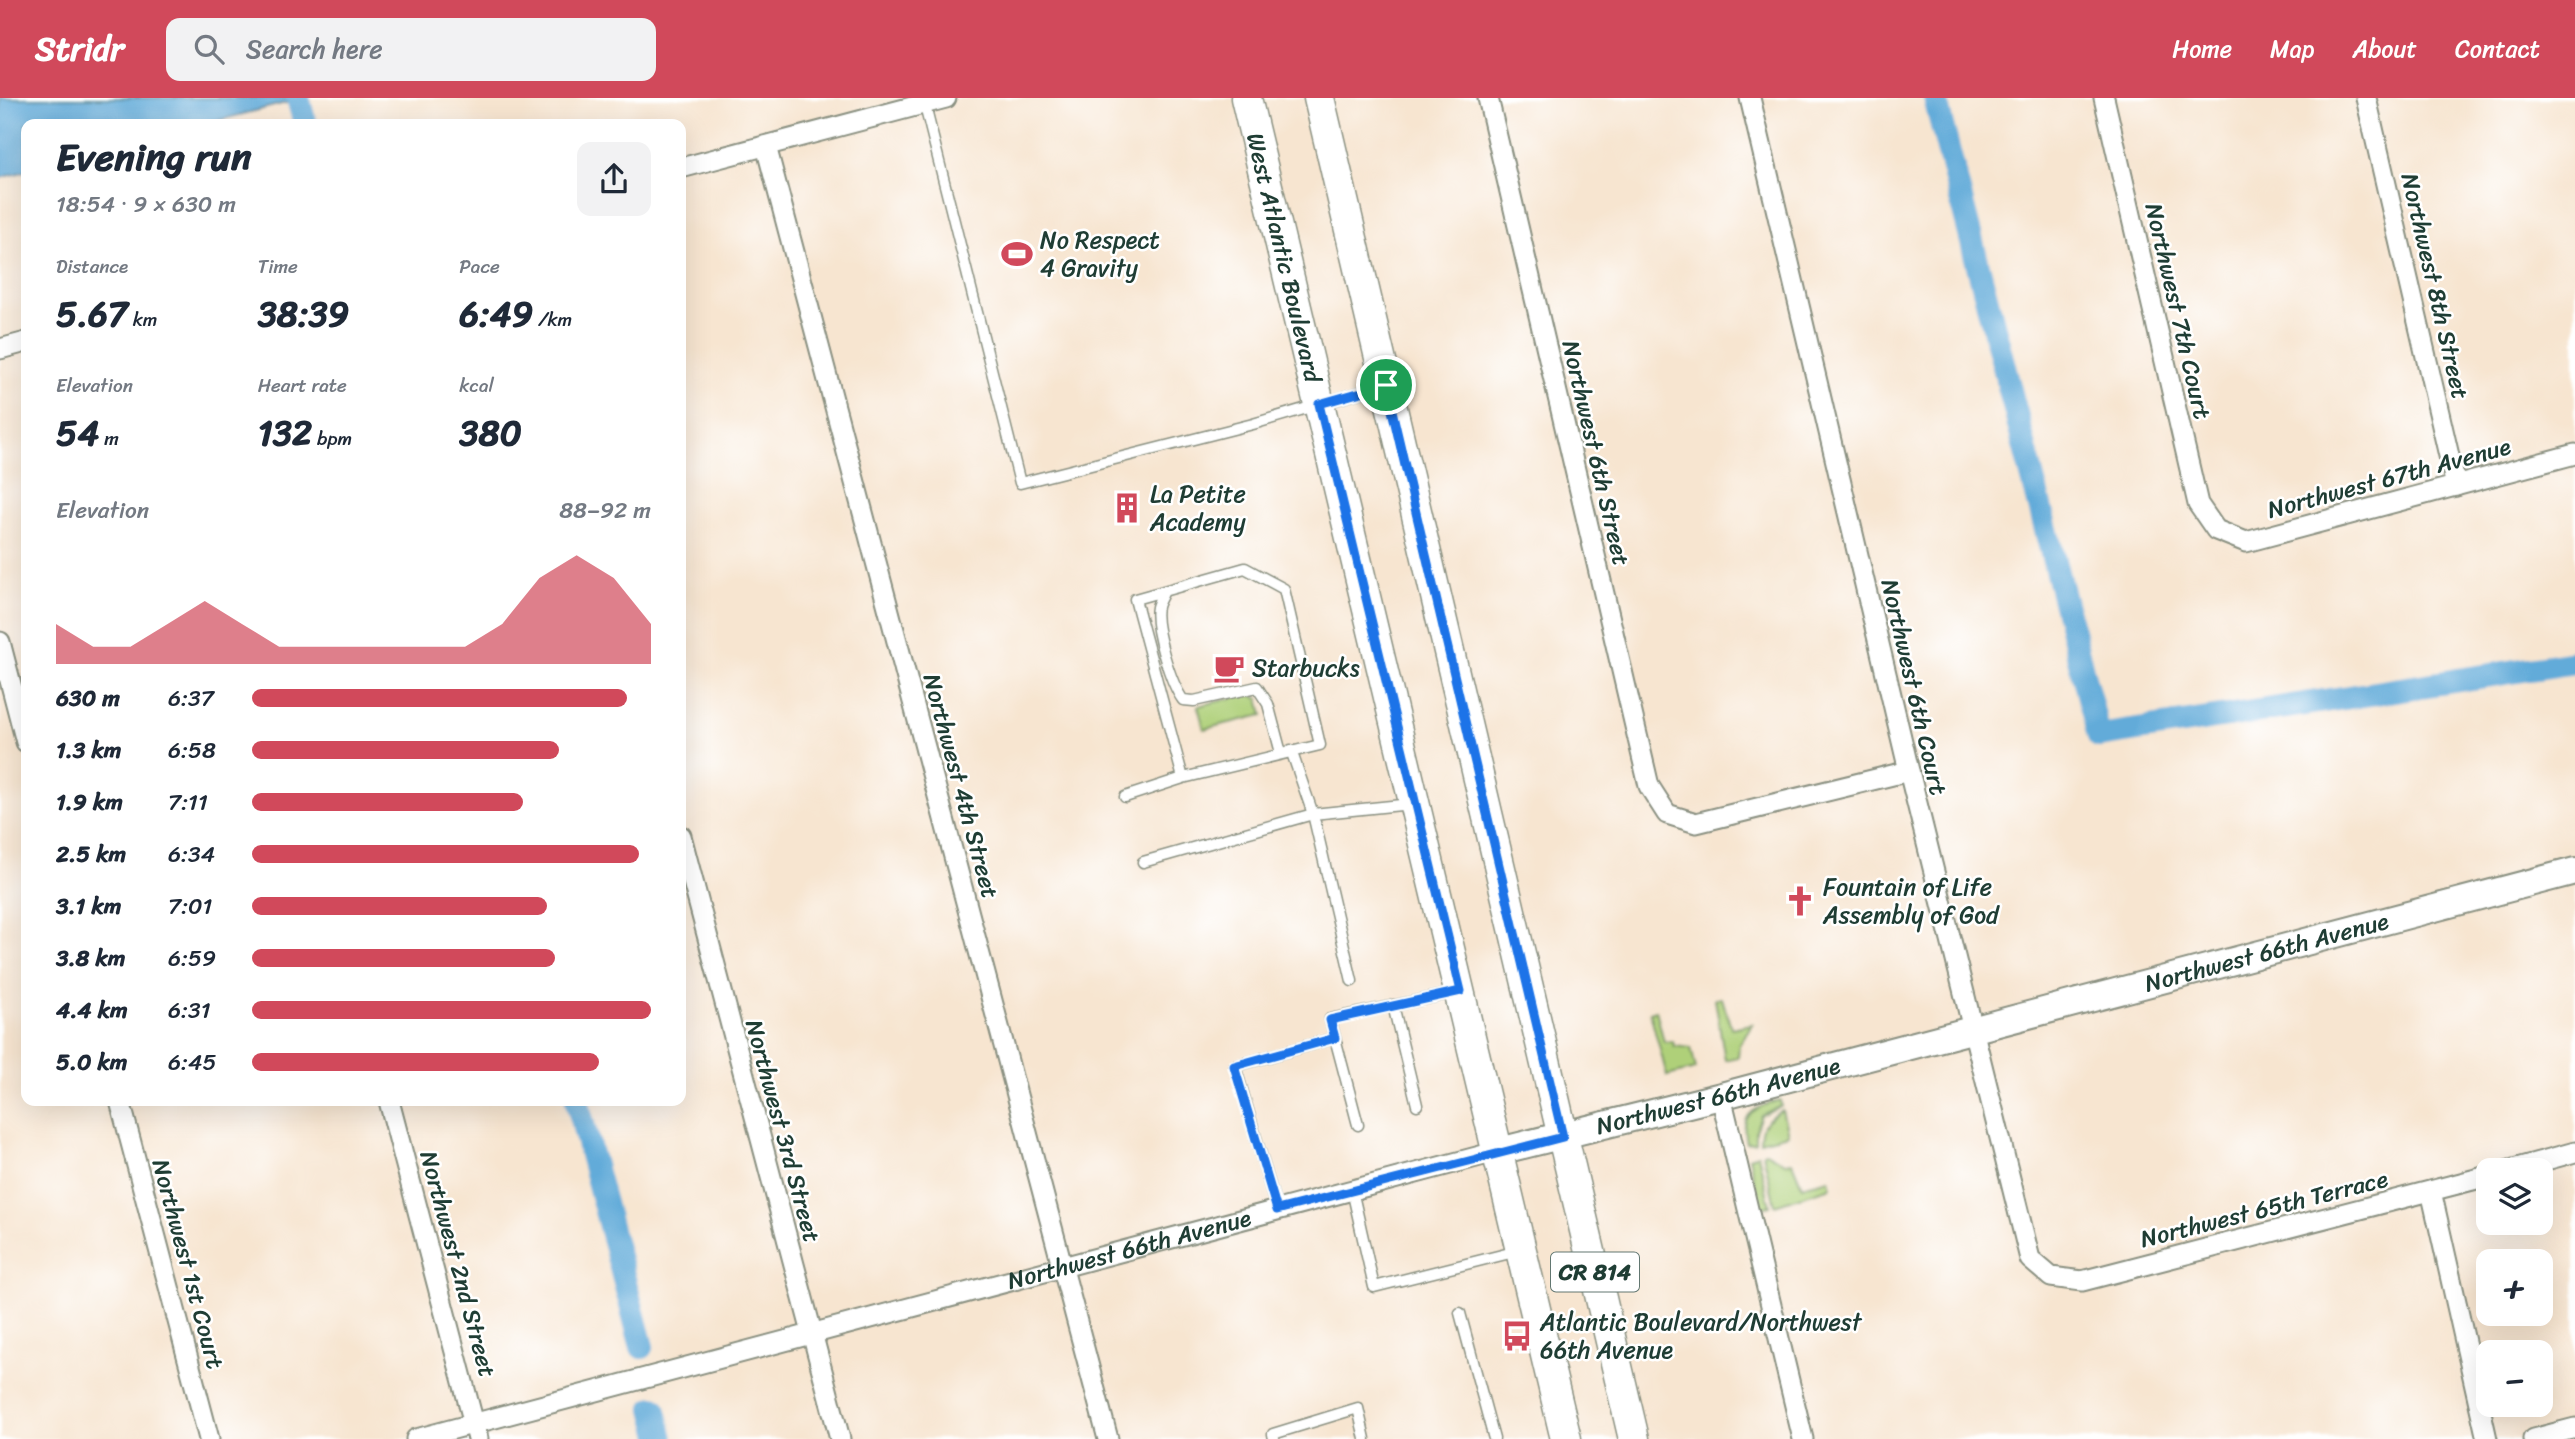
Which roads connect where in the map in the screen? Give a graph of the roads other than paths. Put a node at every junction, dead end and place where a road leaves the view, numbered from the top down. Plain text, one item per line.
1 (946, 98) edge
2 (1246, 98) edge
3 (1318, 98) edge
4 (1488, 98) edge
5 (1749, 98) edge
6 (2104, 98) edge
7 (2366, 98) edge
8 (924, 102) junction
9 (766, 146) junction
10 (686, 167) edge
11 (21, 343) edge
12 (0, 349) edge
13 (1386, 385) junction
14 (1319, 404) junction
15 (2575, 454) edge
16 (2456, 486) junction
17 (2216, 530) joint
18 (1164, 591) junction
19 (0, 642) edge
20 (21, 723) edge
21 (1286, 752) junction
22 (1909, 771) junction
23 (1183, 778) junction
24 (1125, 797) dead end
25 (1415, 803) junction
26 (1313, 814) junction
27 (686, 855) edge
28 (1143, 862) dead end
29 (2575, 871) edge
30 (1352, 982) dead end
31 (1461, 991) junction
32 (1393, 1006) junction
33 (1972, 1030) junction
34 (1335, 1038) junction
35 (1721, 1096) junction
36 (1417, 1105) dead end
37 (121, 1106) edge
38 (390, 1106) edge
39 (1358, 1125) dead end
40 (1563, 1137) junction
41 (1499, 1151) junction
42 (2575, 1152) edge
43 (2553, 1158) edge
44 (2476, 1179) edge
45 (1352, 1190) junction
46 (2431, 1191) junction
47 (1277, 1210) junction
48 (1522, 1250) junction
49 (1063, 1268) junction
50 (2051, 1277) joint
51 (1460, 1313) dead end
52 (811, 1334) junction
53 (2575, 1428) edge
54 (476, 1432) edge
55 (209, 1439) edge
56 (416, 1439) edge
57 (840, 1439) edge
58 (1108, 1439) edge
59 (1274, 1439) edge
60 (1365, 1439) edge
61 (1494, 1439) edge
62 (1566, 1439) edge
63 (1634, 1439) edge
64 (1803, 1439) edge
65 (2487, 1439) edge
66 (2533, 1439) edge

1 - 8 street
2 - 14 main road, West Atlantic Boulevard / CR 814
3 - 13 main road, CR 814
4 - 22 street, Northwest 6th Street
5 - 22 street, Northwest 6th Court
6 - 17 street, Northwest 7th Court
7 - 16 street, Northwest 8th Street
8 - 9 street
8 - 14 lane
9 - 10 street
9 - 49 street, Northwest 4th Street
11 - 12 street
13 - 14 lane
13 - 40 main road, CR 814
14 - 25 main road, West Atlantic Boulevard / CR 814
15 - 16 street, Northwest 67th Avenue
16 - 17 street, Northwest 67th Avenue
18 - 21 lane
18 - 21 lane
18 - 23 lane
19 - 20 street
21 - 23 lane
21 - 26 lane
22 - 33 street, Northwest 6th Court
23 - 24 lane
25 - 26 lane
25 - 31 main road, West Atlantic Boulevard / CR 814
26 - 28 lane
26 - 30 lane
27 - 52 street, Northwest 3rd Street
29 - 33 street, Northwest 66th Avenue
31 - 32 lane
31 - 41 main road, West Atlantic Boulevard / CR 814
32 - 34 lane
32 - 36 lane
33 - 35 street, Northwest 66th Avenue
33 - 50 street, Northwest 6th Court
34 - 39 lane
34 - 47 lane
35 - 40 street, Northwest 66th Avenue
35 - 64 street
37 - 55 street, Northwest 1st Court
38 - 54 street, Northwest 2nd Street
40 - 41 street, Northwest 66th Avenue
40 - 63 main road, CR 814
41 - 45 street, Northwest 66th Avenue
41 - 48 main road, West Atlantic Boulevard / CR 814
42 - 43 street
44 - 46 street, Northwest 65th Terrace
45 - 47 street, Northwest 66th Avenue
45 - 48 lane
46 - 50 street, Northwest 65th Terrace
46 - 65 street
47 - 49 street, Northwest 66th Avenue
48 - 62 main road, West Atlantic Boulevard / CR 814
49 - 52 street, Northwest 66th Avenue
49 - 58 street, Northwest 4th Street
51 - 61 lane
52 - 54 street, Northwest 66th Avenue
52 - 57 street, Northwest 3rd Street
53 - 66 street
54 - 56 street, Northwest 66th Avenue
59 - 60 lane

